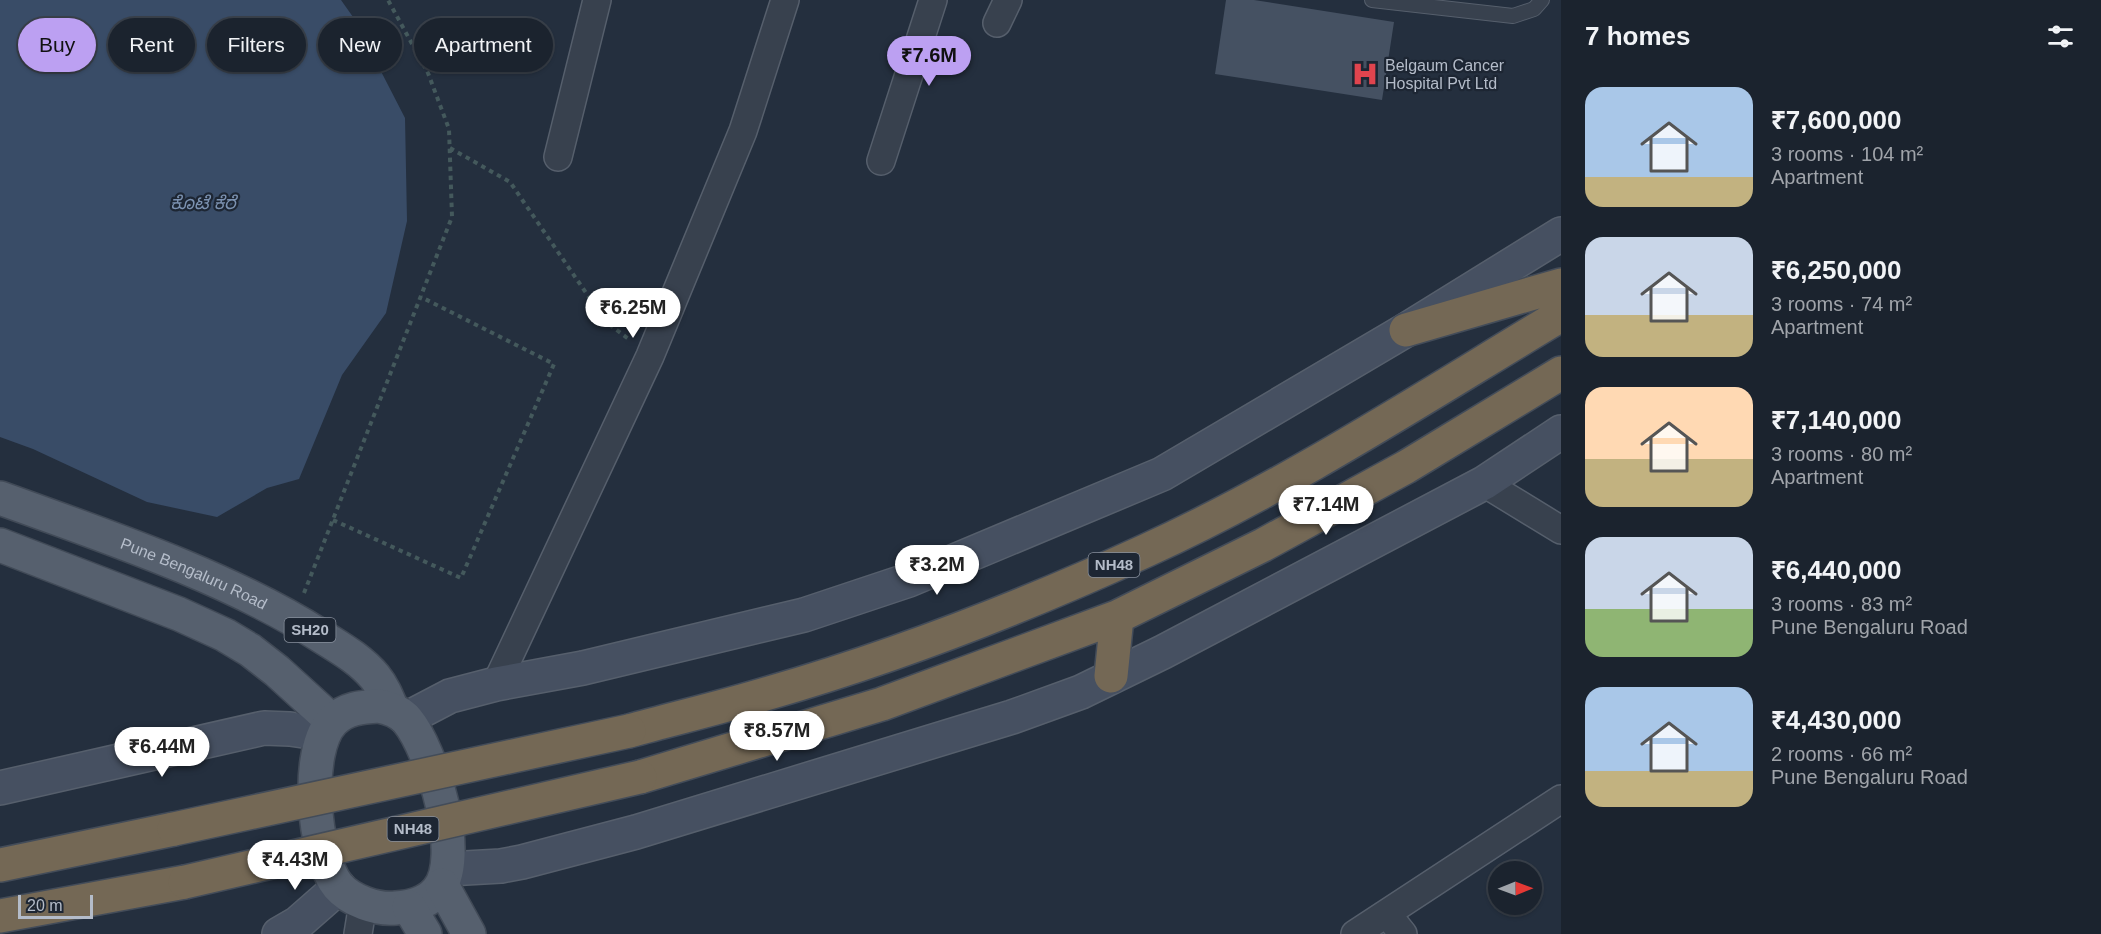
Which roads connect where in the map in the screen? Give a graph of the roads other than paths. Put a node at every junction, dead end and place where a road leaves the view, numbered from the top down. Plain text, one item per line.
1 (597, 0) edge
2 (785, 0) edge
3 (933, 0) edge
4 (1372, 0) edge
5 (1542, 0) edge
6 (558, 157) dead end
7 (881, 161) dead end
8 (1561, 234) edge
9 (1561, 285) edge
10 (1561, 315) edge
11 (1406, 330) junction
12 (1561, 373) edge
13 (1561, 432) edge
14 (1484, 483) junction
15 (0, 498) edge
16 (1561, 530) edge
17 (0, 545) edge
18 (1117, 618) junction
19 (1111, 676) junction
20 (496, 684) junction
21 (399, 714) junction
22 (328, 728) junction
23 (0, 788) edge
24 (1561, 799) edge
25 (0, 865) edge
26 (445, 877) junction
27 (353, 908) edge
28 (0, 916) edge
29 (417, 920) edge
30 (1395, 924) edge
31 (279, 934) edge
32 (469, 934) edge
33 (1355, 934) edge

1 - 6 street
2 - 20 street
3 - 7 street
4 - 5 lane
8 - 11 street
9 - 11 highway
10 - 25 highway, NH48, bridge
11 - 20 street
12 - 18 highway, NH48
13 - 14 street
14 - 16 street
14 - 19 street
15 - 21 main road, Pune Bengaluru Road / SH20
17 - 22 main road
18 - 19 highway
18 - 28 highway, NH48, bridge
19 - 26 street
20 - 21 street
21 - 22 main road
21 - 26 main road, Pune Bengaluru Road
22 - 23 street
22 - 27 main road
24 - 30 street
26 - 29 main road
26 - 32 main road
27 - 29 main road
27 - 31 street
30 - 33 street

